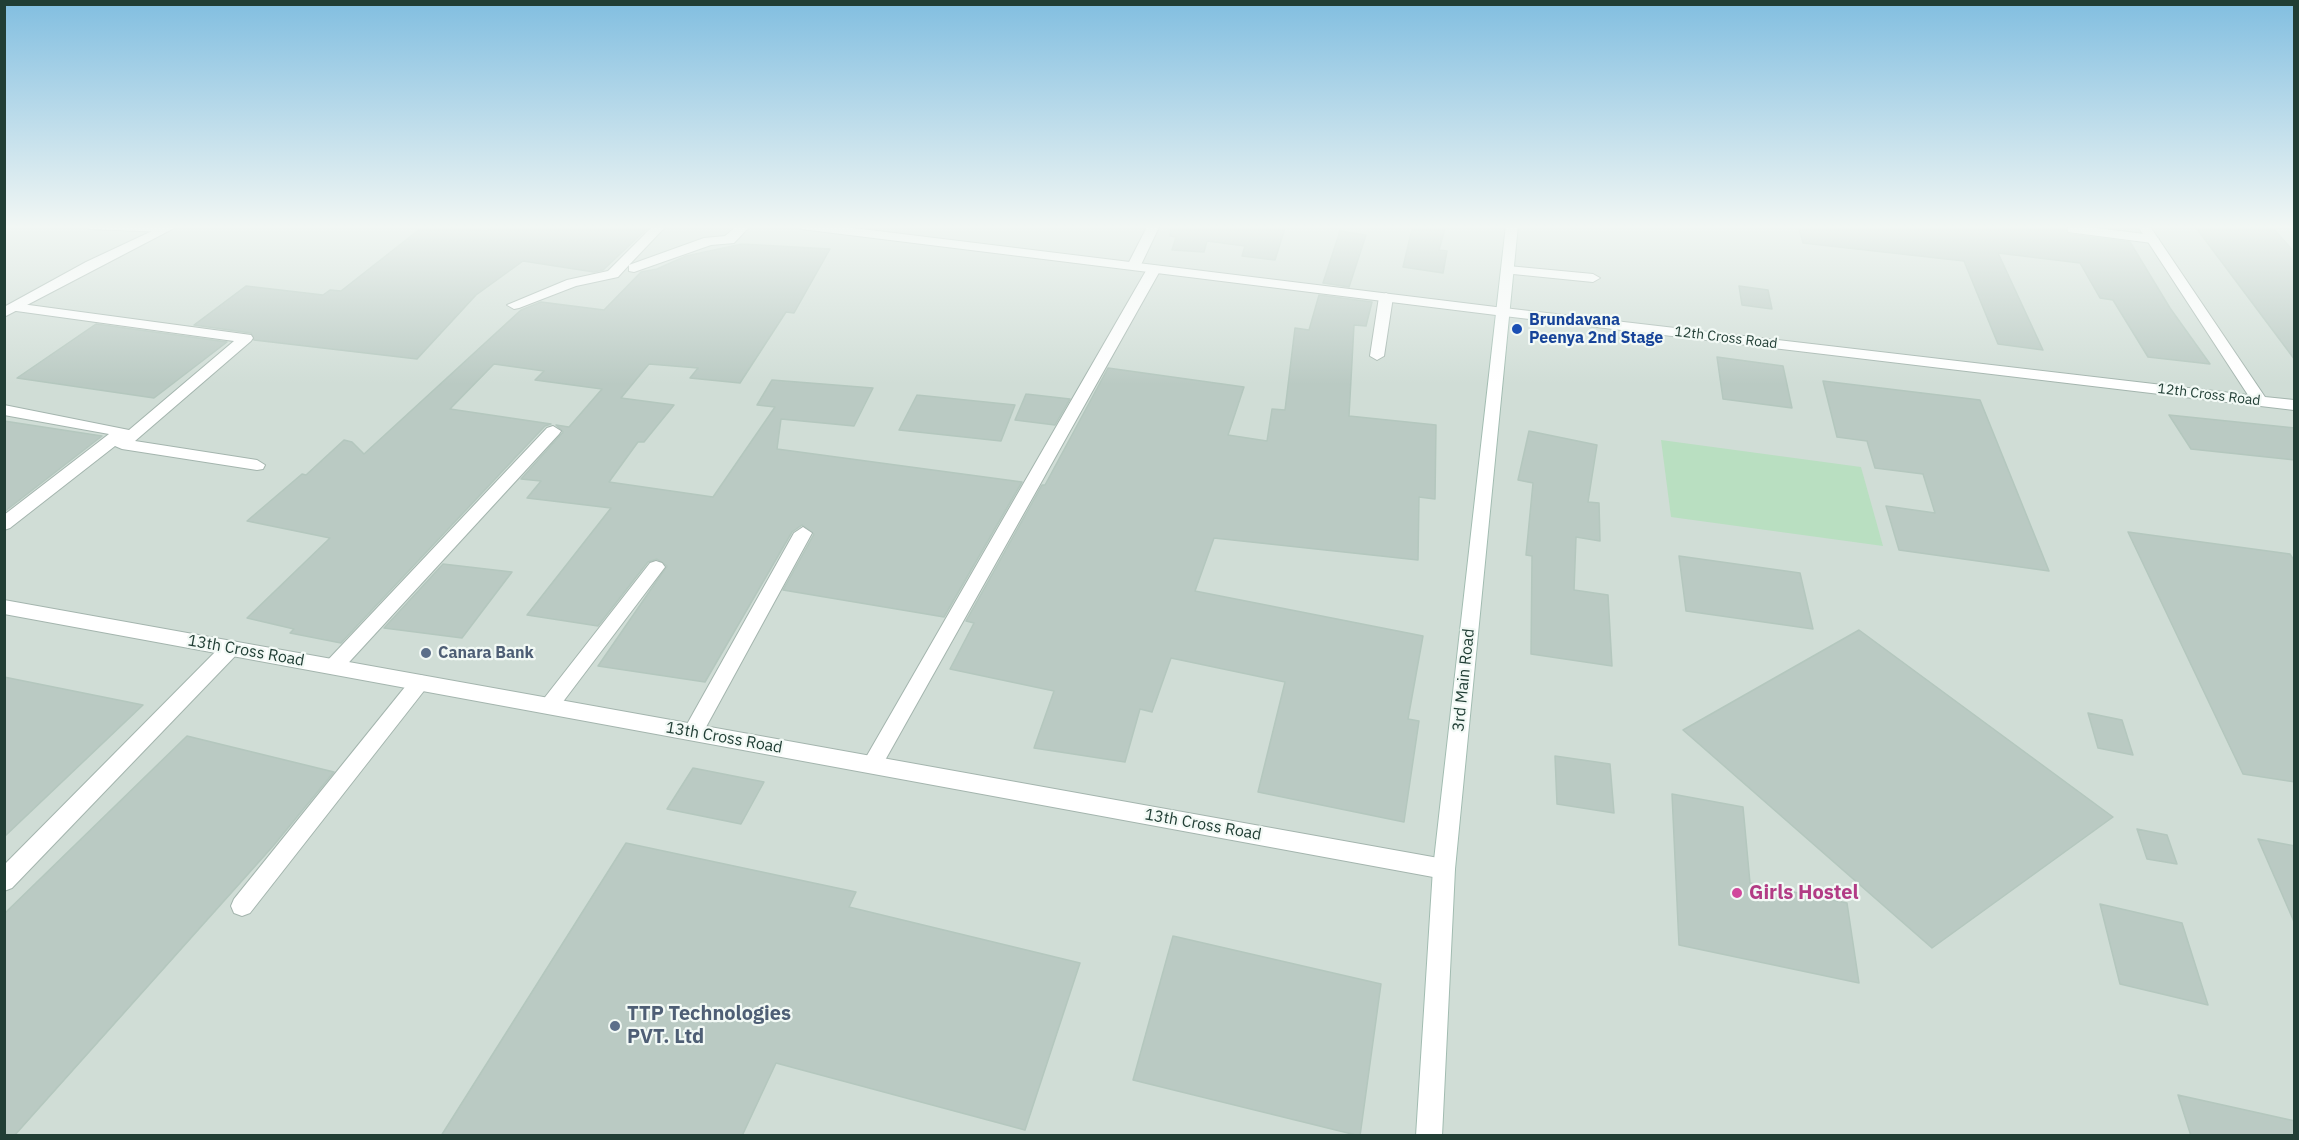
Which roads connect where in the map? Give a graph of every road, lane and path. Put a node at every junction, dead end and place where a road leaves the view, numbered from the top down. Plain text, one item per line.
1 (70, 278) edge
2 (591, 278) edge
3 (1148, 278) edge
4 (1236, 278) edge
5 (1507, 278) edge
6 (2178, 278) edge
7 (1386, 297) junction
8 (514, 305) dead end
9 (9, 310) edge
10 (1504, 312) junction
11 (1377, 356) dead end
12 (2260, 401) junction
13 (2295, 405) edge
14 (4, 410) edge
15 (553, 431) dead end
16 (257, 465) dead end
17 (4, 524) edge
18 (803, 533) dead end
19 (656, 567) dead end
20 (4, 607) edge
21 (231, 648) junction
22 (333, 667) junction
23 (420, 682) junction
24 (549, 706) junction
25 (693, 732) junction
26 (872, 765) junction
27 (1444, 869) junction
28 (4, 881) edge
29 (242, 906) dead end
30 (1429, 1136) edge

1 - 9 street
2 - 8 street
3 - 26 street
4 - 7 street, 12th Cross Road
5 - 10 street, 3rd Main Road
6 - 12 street
7 - 10 street, 12th Cross Road
7 - 11 street
9 - 16 street
10 - 12 street, 12th Cross Road
10 - 27 street, 3rd Main Road
12 - 13 street, 12th Cross Road
14 - 17 street
15 - 22 street
18 - 25 street
19 - 24 street
20 - 21 street, 13th Cross Road
21 - 22 street, 13th Cross Road
21 - 28 street
22 - 23 street, 13th Cross Road
23 - 24 street, 13th Cross Road
23 - 29 street
24 - 25 street, 13th Cross Road
25 - 26 street, 13th Cross Road
26 - 27 street, 13th Cross Road
27 - 30 street, 3rd Main Road

